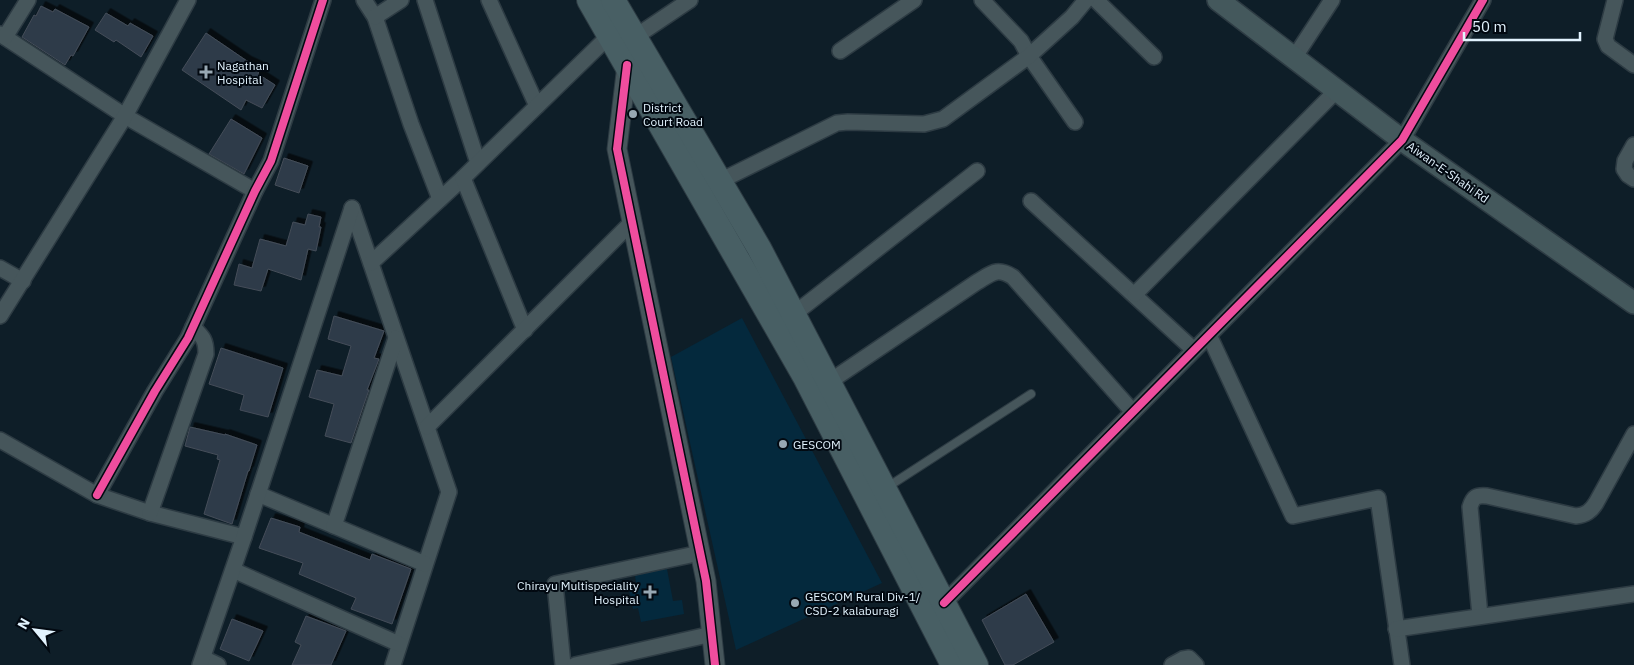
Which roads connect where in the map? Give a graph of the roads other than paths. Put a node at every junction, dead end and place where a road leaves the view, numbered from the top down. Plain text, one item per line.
1 (28, 0) edge
2 (188, 0) edge
3 (323, 0) edge
4 (364, 0) edge
5 (401, 0) edge
6 (425, 0) edge
7 (489, 0) edge
8 (589, 0) edge
9 (613, 0) edge
10 (690, 0) edge
11 (914, 0) edge
12 (982, 0) edge
13 (1086, 0) edge
14 (1096, 0) edge
15 (1218, 0) edge
16 (1332, 0) edge
17 (1483, 0) edge
18 (1615, 0) edge
19 (375, 17) junction
20 (610, 35) junction
21 (2, 36) edge
22 (635, 37) junction
23 (840, 51) dead end
24 (1029, 56) junction
25 (1154, 57) dead end
26 (1294, 58) junction
27 (627, 65) junction
28 (1634, 65) edge
29 (1337, 90) junction
30 (537, 106) junction
31 (125, 116) junction
32 (1075, 122) dead end
33 (1402, 140) junction
34 (1634, 145) edge
35 (478, 163) junction
36 (977, 171) dead end
37 (463, 178) junction
38 (1634, 178) edge
39 (720, 181) junction
40 (255, 191) junction
41 (440, 199) junction
42 (1031, 201) dead end
43 (632, 222) junction
44 (371, 263) junction
45 (0, 268) edge
46 (23, 281) junction
47 (1135, 294) junction
48 (1634, 303) edge
49 (794, 314) junction
50 (0, 316) edge
51 (193, 328) junction
52 (524, 330) junction
53 (1209, 335) junction
54 (396, 338) junction
55 (1194, 350) junction
56 (829, 382) junction
57 (1031, 394) dead end
58 (1133, 412) junction
59 (427, 427) junction
60 (1634, 434) edge
61 (0, 440) edge
62 (885, 489) junction
63 (258, 494) junction
64 (97, 495) junction
65 (150, 513) junction
66 (334, 526) junction
67 (244, 537) junction
68 (700, 553) junction
69 (426, 564) junction
70 (233, 570) junction
71 (1634, 594) edge
72 (944, 603) junction
73 (1480, 616) junction
74 (1396, 629) junction
75 (712, 634) junction
76 (399, 644) junction
77 (201, 661) edge
78 (218, 665) edge
79 (393, 665) edge
80 (563, 665) edge
81 (575, 665) edge
82 (715, 665) edge
83 (952, 665) edge
84 (976, 665) edge
85 (1172, 665) edge
86 (1196, 665) edge
87 (1402, 665) edge

1 - 21 street
2 - 31 street
3 - 40 street
4 - 19 street
5 - 19 street
6 - 35 street
7 - 30 street
8 - 20 main road
9 - 22 main road
10 - 22 street
11 - 23 street
12 - 24 street
13 - 24 street
14 - 25 street
15 - 26 main road, Aiwan-E-Shahi Rd
16 - 26 street
17 - 33 street
18 - 28 street
19 - 41 street
20 - 27 main road
20 - 30 street
21 - 31 street
22 - 39 main road
24 - 32 street
24 - 39 street
26 - 29 main road, Aiwan-E-Shahi Rd
27 - 43 street
27 - 83 main road
29 - 33 main road, Aiwan-E-Shahi Rd
29 - 47 street
30 - 35 street
31 - 40 street
31 - 46 street
33 - 48 main road, Aiwan-E-Shahi Rd
33 - 53 street
34 - 38 street
35 - 37 street
36 - 49 street
37 - 41 street
37 - 52 street
39 - 49 main road
40 - 51 street
41 - 44 street
42 - 47 street
43 - 52 street
43 - 68 street
44 - 54 street
44 - 63 street
45 - 46 street
46 - 50 street
47 - 55 street
49 - 56 main road
51 - 64 street
51 - 65 street
52 - 59 street
53 - 55 street
53 - 74 street
54 - 59 street
54 - 66 street
55 - 58 street
56 - 58 street
56 - 62 main road
57 - 62 lane
58 - 72 street
59 - 69 street
60 - 73 street
61 - 64 street
62 - 72 main road
63 - 66 street
63 - 67 street
64 - 65 street
65 - 67 street
66 - 69 street
67 - 70 street
68 - 75 street
68 - 80 street
69 - 76 street
70 - 76 street
70 - 77 street
71 - 73 street
72 - 84 main road
73 - 74 street
74 - 87 street
75 - 81 street
75 - 82 street
76 - 79 street
77 - 78 street
85 - 86 street

